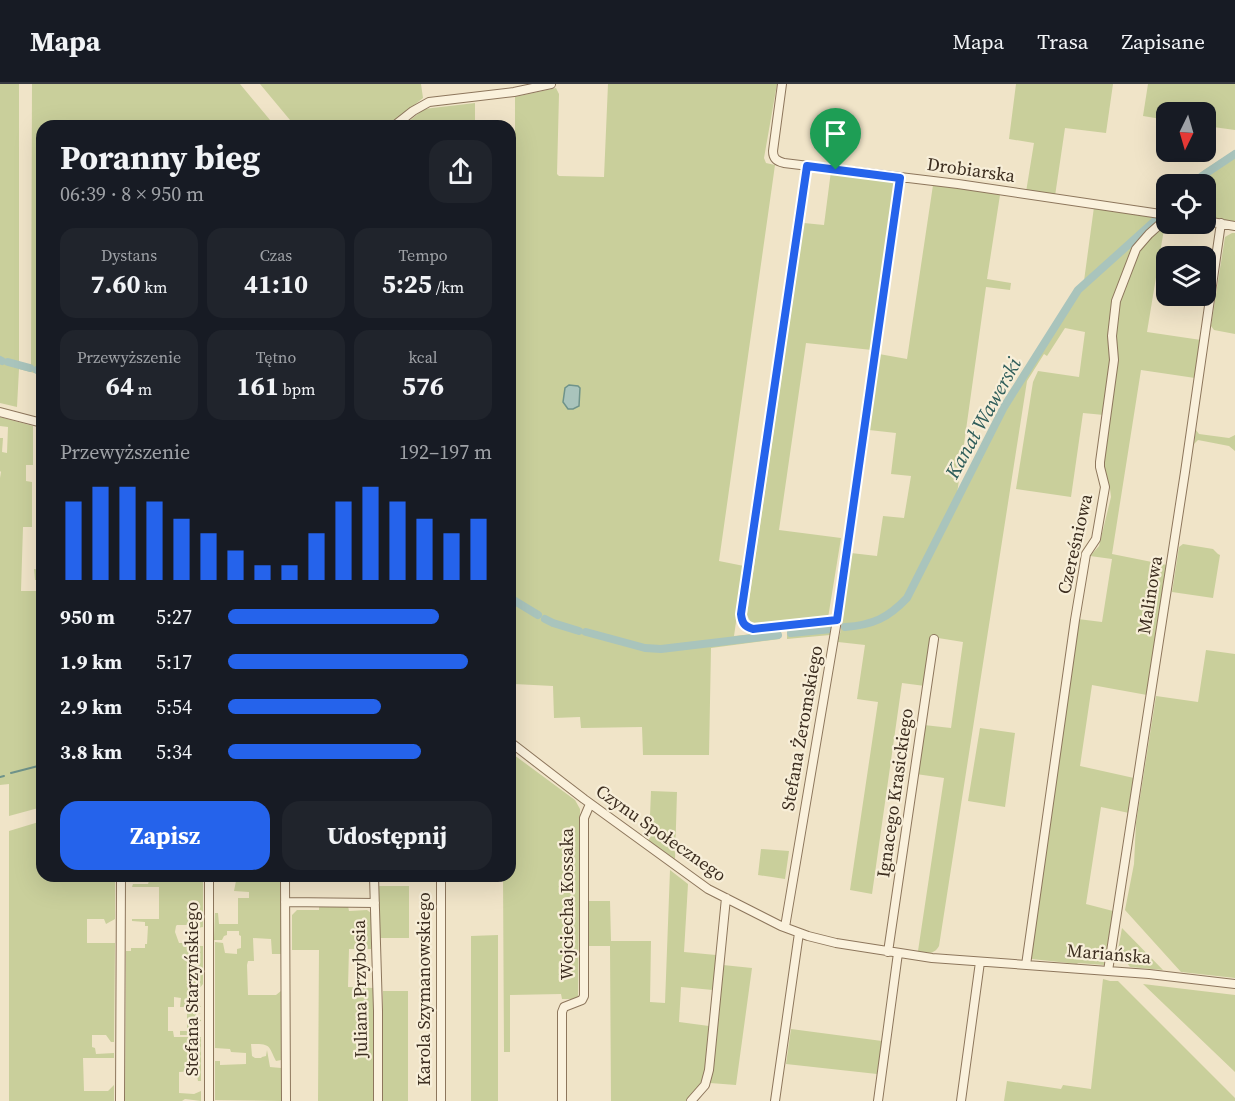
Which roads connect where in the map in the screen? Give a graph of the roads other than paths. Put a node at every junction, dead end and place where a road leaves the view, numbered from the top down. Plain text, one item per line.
1 (551, 84) edge
2 (782, 84) edge
3 (402, 120) edge
4 (807, 166) junction
5 (900, 178) junction
6 (1156, 215) edge
7 (1216, 222) edge
8 (1221, 223) junction
9 (1235, 226) edge
10 (1156, 227) edge
11 (0, 412) edge
12 (36, 421) edge
13 (837, 620) junction
14 (934, 639) dead end
15 (516, 747) edge
16 (590, 804) junction
17 (121, 882) edge
18 (209, 882) edge
19 (285, 882) edge
20 (375, 882) edge
21 (441, 882) edge
22 (726, 898) junction
23 (285, 902) junction
24 (375, 903) junction
25 (785, 927) junction
26 (799, 933) junction
27 (888, 952) junction
28 (898, 953) junction
29 (980, 962) junction
30 (1026, 965) junction
31 (1108, 971) junction
32 (1235, 984) edge
33 (120, 1101) edge
34 (209, 1101) edge
35 (286, 1101) edge
36 (378, 1101) edge
37 (441, 1101) edge
38 (562, 1101) edge
39 (691, 1101) edge
40 (775, 1101) edge
41 (878, 1101) edge
42 (961, 1101) edge

1 - 3 street
2 - 4 street, Drobiarska
4 - 5 street, Drobiarska
4 - 13 street
5 - 6 street, Drobiarska
5 - 13 street, Stefana Żeromskiego
7 - 8 street
8 - 9 street
8 - 31 street, Malinowa
10 - 30 street, Czereśniowa
11 - 12 street
13 - 25 street, Stefana Żeromskiego
14 - 27 street, Ignacego Krasickiego
15 - 16 street, Czynu Społecznego
16 - 22 street, Czynu Społecznego
16 - 38 street, Wojciecha Kossaka
17 - 33 street
18 - 34 street, Stefana Starzyńskiego
19 - 23 street
20 - 24 street, Juliana Przybosia
21 - 37 street, Karola Szymanowskiego
22 - 25 street, Czynu Społecznego
22 - 39 street
23 - 24 street
23 - 35 street
24 - 36 street, Juliana Przybosia
25 - 26 street, Czynu Społecznego
26 - 27 street, Czynu Społecznego
26 - 40 street
27 - 28 street, Czynu Społecznego
28 - 29 street, Czynu Społecznego
28 - 41 street
29 - 30 street, Mariańska
29 - 42 street
30 - 31 street, Mariańska
31 - 32 street, Mariańska

